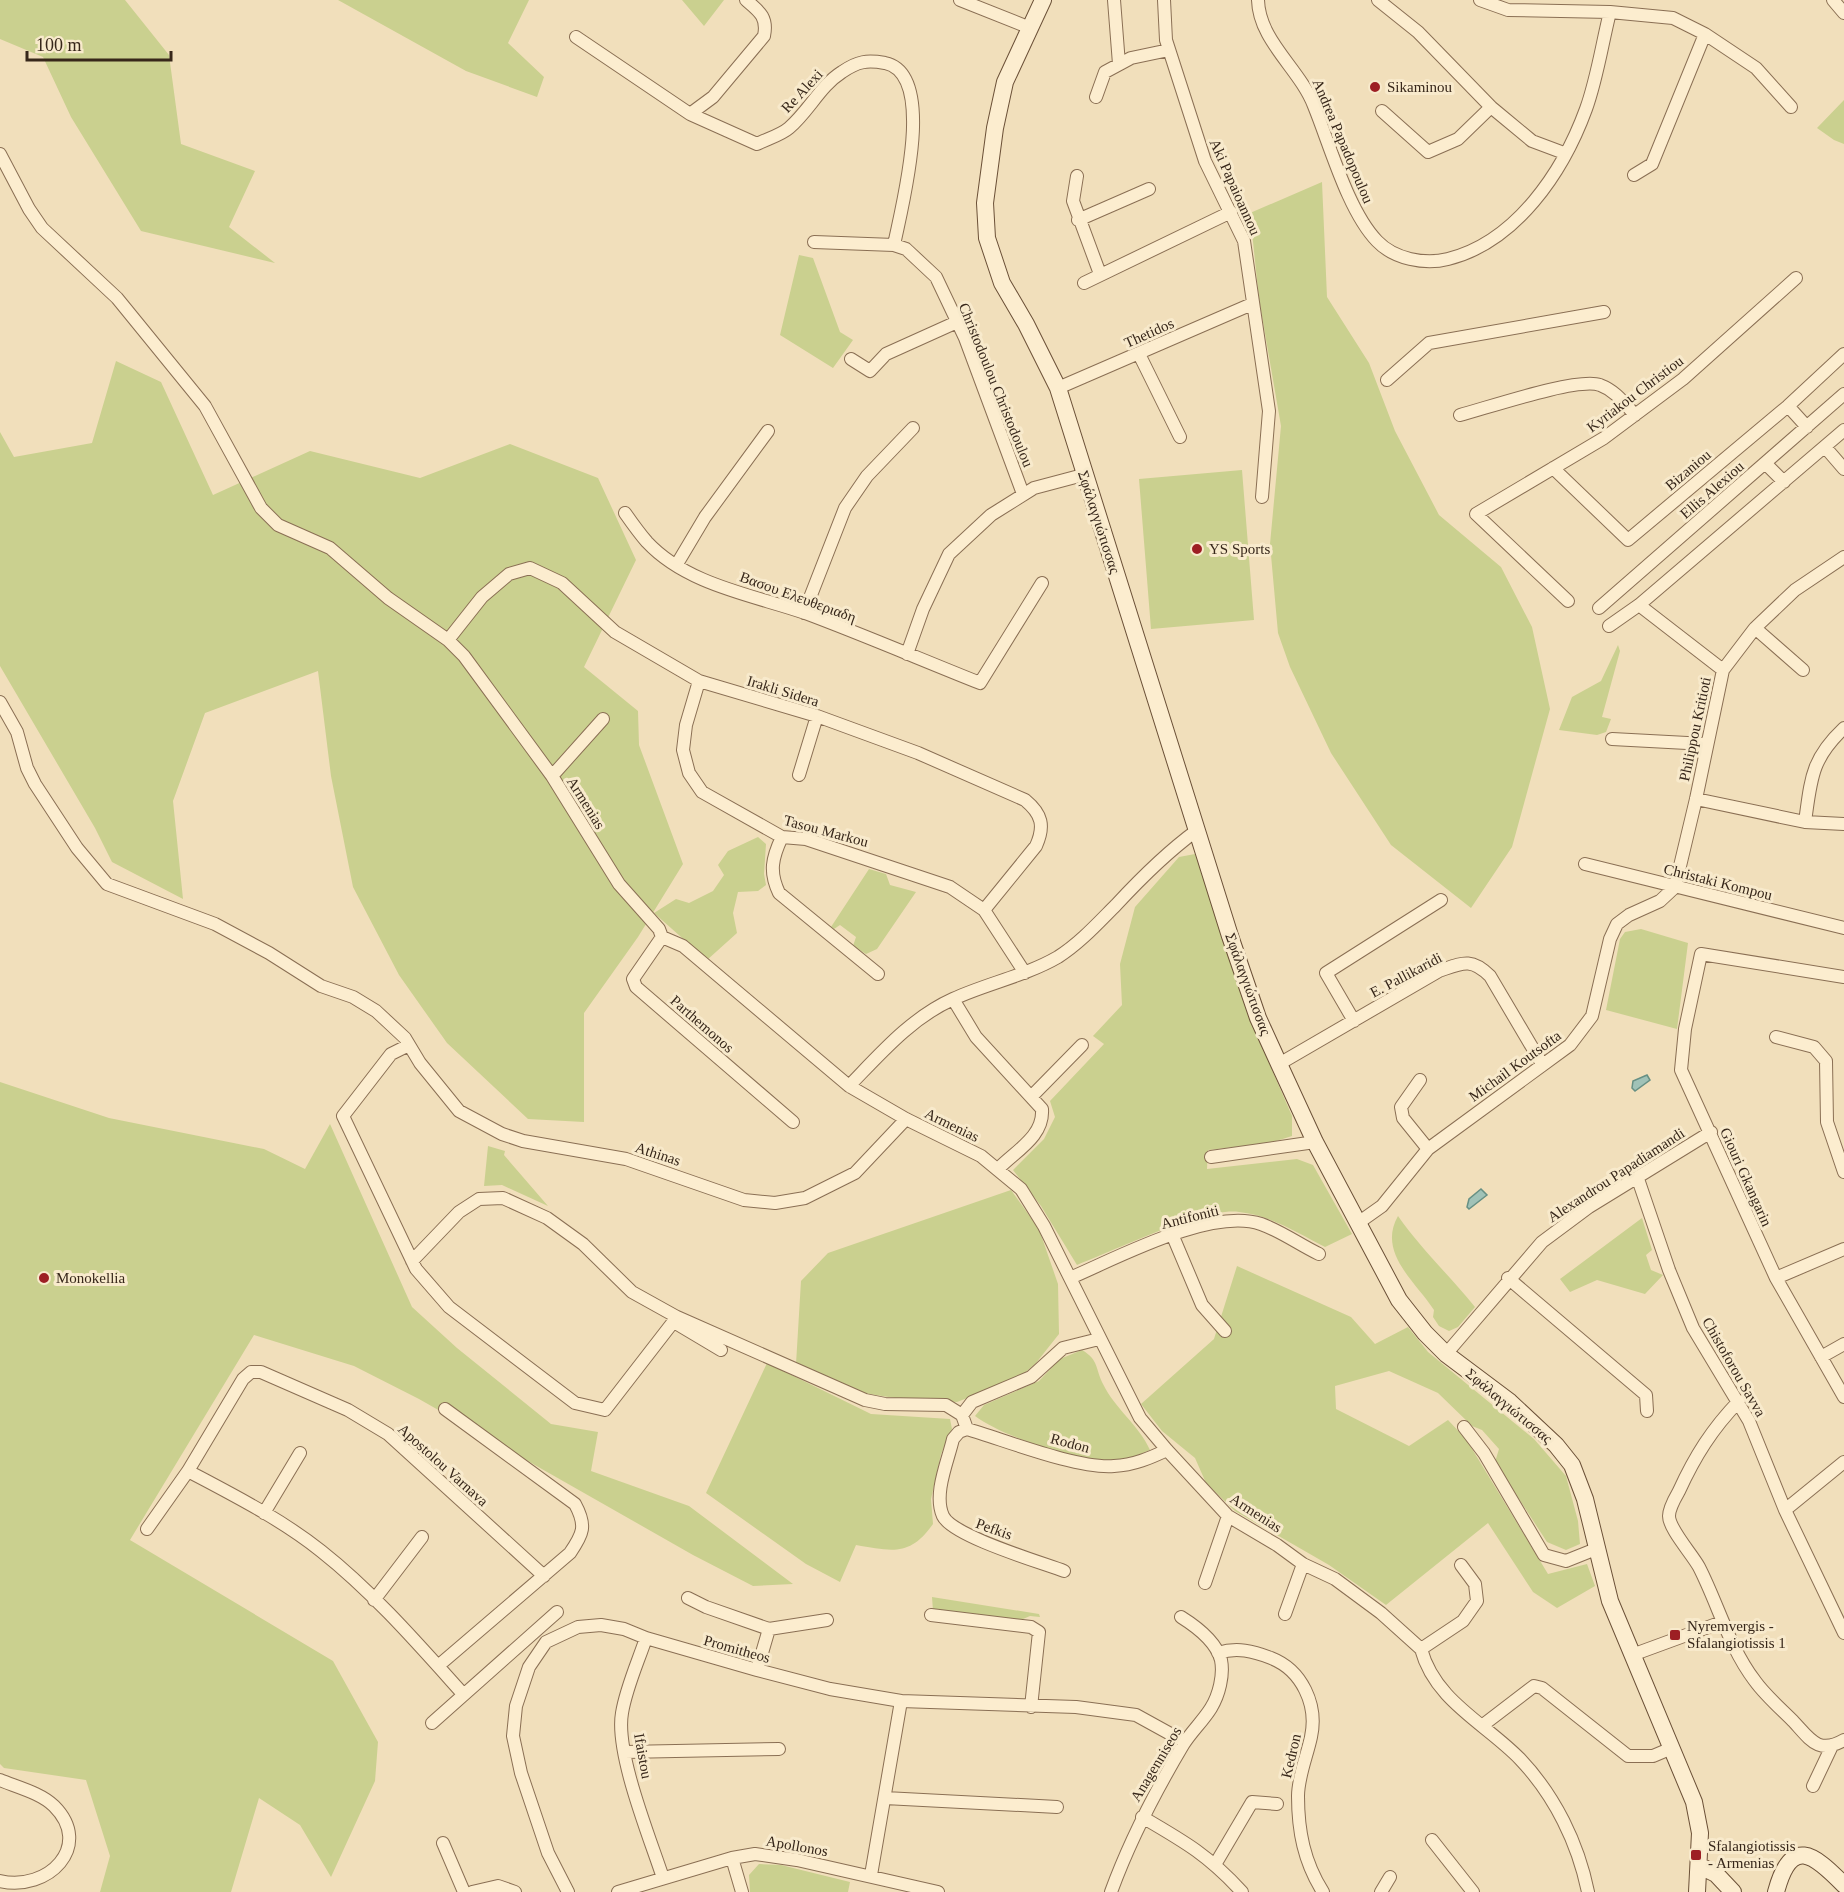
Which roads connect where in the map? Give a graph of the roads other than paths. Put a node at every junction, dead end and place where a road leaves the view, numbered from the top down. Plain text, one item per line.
1 (746, 0) edge
2 (960, 0) edge
3 (1042, 0) edge
4 (1114, 0) edge
5 (1164, 0) edge
6 (1257, 0) edge
7 (1378, 0) edge
8 (1480, 0) edge
9 (1833, 0) edge
10 (1610, 12) junction
11 (1844, 14) edge
12 (1028, 27) junction
13 (1705, 34) junction
14 (576, 37) dead end
15 (1169, 50) junction
16 (1119, 64) junction
17 (1096, 97) dead end
18 (1491, 107) junction
19 (1791, 107) dead end
20 (1382, 111) dead end
21 (690, 114) junction
22 (1564, 153) junction
23 (0, 154) edge
24 (1634, 174) dead end
25 (1077, 176) dead end
26 (1149, 189) dead end
27 (1231, 212) junction
28 (1078, 220) junction
29 (814, 242) dead end
30 (894, 245) junction
31 (1100, 274) junction
32 (1796, 278) dead end
33 (1084, 284) dead end
34 (1252, 304) junction
35 (1604, 312) dead end
36 (957, 322) junction
37 (1139, 354) junction
38 (1844, 354) edge
39 (851, 359) dead end
40 (1387, 380) dead end
41 (1058, 388) junction
42 (1844, 394) edge
43 (1788, 406) junction
44 (1460, 415) dead end
45 (1635, 415) junction
46 (1807, 427) junction
47 (913, 428) dead end
48 (768, 430) dead end
49 (1844, 430) edge
50 (1180, 437) dead end
51 (1825, 447) junction
52 (1766, 463) junction
53 (1554, 468) junction
54 (1844, 469) edge
55 (1083, 475) junction
56 (1784, 482) junction
57 (1023, 494) junction
58 (1263, 497) dead end
59 (625, 513) dead end
60 (1844, 557) edge
61 (677, 564) junction
62 (1042, 583) dead end
63 (1568, 601) dead end
64 (1639, 605) junction
65 (1599, 609) dead end
66 (804, 613) junction
67 (1609, 626) dead end
68 (1755, 628) junction
69 (448, 640) junction
70 (907, 654) junction
71 (1723, 670) junction
72 (1803, 670) dead end
73 (699, 681) junction
74 (0, 702) edge
75 (817, 716) junction
76 (4, 719) edge
77 (603, 719) dead end
78 (1844, 729) edge
79 (1612, 739) dead end
80 (1706, 744) junction
81 (799, 775) dead end
82 (552, 776) junction
83 (1696, 799) junction
84 (1805, 822) junction
85 (1844, 824) edge
86 (1196, 831) junction
87 (782, 837) junction
88 (1585, 864) dead end
89 (1674, 887) junction
90 (1441, 900) dead end
91 (984, 910) junction
92 (1844, 928) edge
93 (662, 936) junction
94 (1025, 973) junction
95 (878, 975) dead end
96 (1844, 977) edge
97 (953, 999) junction
98 (1354, 1021) junction
99 (1776, 1037) dead end
100 (409, 1045) junction
101 (1082, 1045) dead end
102 (1279, 1064) junction
103 (1542, 1064) junction
104 (1420, 1080) dead end
105 (849, 1086) junction
106 (1032, 1096) junction
107 (906, 1119) junction
108 (793, 1122) dead end
109 (1710, 1132) junction
110 (1315, 1142) junction
111 (1428, 1149) junction
112 (1211, 1157) dead end
113 (999, 1168) junction
114 (1843, 1168) edge
115 (1638, 1179) junction
116 (1358, 1223) junction
117 (1172, 1234) junction
118 (1844, 1249) edge
119 (1318, 1254) dead end
120 (411, 1261) junction
121 (1070, 1278) junction
122 (1508, 1278) junction
123 (1776, 1278) junction
124 (676, 1320) junction
125 (1225, 1331) dead end
126 (1099, 1339) junction
127 (1844, 1344) edge
128 (721, 1350) dead end
129 (1446, 1354) junction
130 (1821, 1356) junction
131 (1844, 1397) edge
132 (1739, 1401) junction
133 (445, 1409) dead end
134 (1647, 1410) dead end
135 (962, 1415) junction
136 (1464, 1427) dead end
137 (967, 1429) junction
138 (1167, 1450) junction
139 (300, 1453) dead end
140 (1844, 1462) edge
141 (188, 1471) junction
142 (1785, 1510) junction
143 (264, 1513) junction
144 (1228, 1516) junction
145 (147, 1529) dead end
146 (422, 1537) dead end
147 (1596, 1549) junction
148 (1303, 1564) junction
149 (1461, 1565) dead end
150 (1064, 1571) dead end
151 (544, 1576) junction
152 (1205, 1583) dead end
153 (688, 1598) dead end
154 (374, 1600) junction
155 (557, 1612) dead end
156 (1285, 1614) dead end
157 (931, 1615) dead end
158 (1181, 1617) dead end
159 (827, 1620) dead end
160 (1722, 1622) junction
161 (536, 1629) junction
162 (769, 1629) junction
163 (1844, 1633) edge
164 (646, 1638) junction
165 (546, 1642) junction
166 (1421, 1649) junction
167 (1218, 1653) junction
168 (1632, 1655) junction
169 (438, 1666) junction
170 (757, 1670) junction
171 (463, 1694) junction
172 (901, 1701) junction
173 (1032, 1707) junction
174 (432, 1723) dead end
175 (1483, 1725) junction
176 (1844, 1740) edge
177 (1185, 1742) junction
178 (1672, 1748) junction
179 (1831, 1748) junction
180 (778, 1749) dead end
181 (625, 1752) junction
182 (0, 1780) edge
183 (1813, 1786) dead end
184 (885, 1798) junction
185 (1277, 1804) dead end
186 (1057, 1807) dead end
187 (1142, 1817) junction
188 (1432, 1840) dead end
189 (443, 1843) dead end
190 (732, 1858) junction
191 (1215, 1863) junction
192 (1700, 1866) junction
193 (871, 1875) junction
194 (1390, 1877) dead end
195 (663, 1878) junction
196 (0, 1881) edge
197 (1844, 1885) edge
198 (464, 1892) edge
199 (472, 1892) edge
200 (515, 1892) edge
201 (568, 1892) edge
202 (618, 1892) edge
203 (742, 1892) edge
204 (938, 1892) edge
205 (1111, 1892) edge
206 (1242, 1892) edge
207 (1323, 1892) edge
208 (1381, 1892) edge
209 (1473, 1892) edge
210 (1588, 1892) edge
211 (1697, 1892) edge
212 (1733, 1892) edge
213 (1776, 1892) edge

1 - 21 street
2 - 12 street
3 - 12 street, Σφάλαγγιώτισσας
4 - 16 street
5 - 15 street, Aki Papaioannou
6 - 22 street, Andrea Papadopoulou
7 - 18 street
8 - 10 street
9 - 11 street
10 - 13 street
10 - 22 street, Andrea Papadopoulou
12 - 41 street, Σφάλαγγιώτισσας
13 - 19 street
13 - 24 street
14 - 21 street, Re Alexi
15 - 16 street
15 - 27 street, Aki Papaioannou
16 - 17 street
18 - 20 street
18 - 22 street
21 - 30 street, Re Alexi
23 - 69 street, Armenias
25 - 28 street
26 - 28 street
27 - 31 street
27 - 34 street, Aki Papaioannou
28 - 31 street
29 - 30 street
30 - 36 street, Christodoulou Christodoulou
31 - 33 street
32 - 45 street, Kyriakou Christiou
34 - 37 street, Thetidos
34 - 58 street, Aki Papaioannou
35 - 40 street
36 - 39 street
36 - 57 street, Christodoulou Christodoulou
37 - 41 street, Thetidos
37 - 50 street
38 - 43 street, Bizaniou
41 - 55 street, Σφάλαγγιώτισσας
42 - 46 street, Ellis Alexiou
43 - 46 street
43 - 53 street, Bizaniou
44 - 45 street
45 - 53 street, Kyriakou Christiou
46 - 52 street, Ellis Alexiou
47 - 66 street
48 - 61 street
49 - 51 street
51 - 54 street
51 - 56 street
52 - 56 street
52 - 65 street, Ellis Alexiou
53 - 63 street, Kyriakou Christiou
55 - 57 street
55 - 86 street, Σφάλαγγιώτισσας
56 - 64 street
57 - 70 street
59 - 61 street, Βασου Ελευθεριαδη
60 - 68 street, Philippou Kritioti
61 - 66 street, Βασου Ελευθεριαδη
62 - 70 street, Βασου Ελευθεριαδη
64 - 67 street
64 - 71 street
66 - 70 street, Βασου Ελευθεριαδη
68 - 71 street, Philippou Kritioti
68 - 72 street
69 - 73 street, Irakli Sidera
69 - 82 street, Armenias
71 - 80 street, Philippou Kritioti
73 - 75 street, Irakli Sidera
73 - 87 street, Tasou Markou
74 - 76 street, Athinas
75 - 81 street
75 - 91 street, Irakli Sidera
76 - 100 street, Athinas
77 - 82 street
78 - 84 street
79 - 80 street
80 - 83 street, Philippou Kritioti
82 - 93 street, Armenias
83 - 84 street
83 - 89 street, Philippou Kritioti
84 - 85 street
86 - 94 street
86 - 102 street, Σφάλαγγιώτισσας
87 - 91 street, Tasou Markou
87 - 95 street
88 - 89 street, Christaki Kompou
89 - 92 street, Christaki Kompou
89 - 103 street, Michail Koutsofta
90 - 98 street
91 - 94 street, Tasou Markou
93 - 105 street, Armenias
93 - 108 street, Parthemonos
94 - 97 street
96 - 109 street, Giouri Gkangarin
97 - 105 street
97 - 106 street
98 - 102 street, E. Pallikaridi
98 - 103 street, E. Pallikaridi
99 - 114 street
100 - 107 street, Athinas
100 - 120 street
101 - 106 street
102 - 110 street, Σφάλαγγιώτισσας
103 - 111 street, Michail Koutsofta
104 - 111 street
105 - 107 street, Armenias
106 - 113 street
107 - 113 street, Armenias
109 - 115 street, Alexandrou Papadiamandi
109 - 123 street, Giouri Gkangarin
110 - 112 street
110 - 116 street, Σφάλαγγιώτισσας
111 - 116 street, Michail Koutsofta
113 - 121 street, Armenias
115 - 122 street, Alexandrou Papadiamandi
115 - 132 street, Chistoforou Savva
116 - 129 street, Σφάλαγγιώτισσας
117 - 119 street, Antifoniti
117 - 121 street, Antifoniti
117 - 125 street
118 - 123 street
120 - 124 street
120 - 124 street
121 - 126 street, Armenias
122 - 129 street, Alexandrou Papadiamandi
122 - 134 street
123 - 130 street, Giouri Gkangarin
124 - 128 street
124 - 135 street
126 - 135 street
126 - 138 street, Armenias
127 - 130 street
129 - 147 street, Σφάλαγγιώτισσας
130 - 131 street, Giouri Gkangarin
132 - 142 street, Chistoforou Savva
132 - 160 street
133 - 151 street
135 - 137 street
136 - 147 street
137 - 138 street, Rodon
137 - 150 street, Pefkis
138 - 144 street, Armenias
139 - 143 street
140 - 142 street
141 - 143 street
141 - 145 street, Apostolou Varnava
141 - 151 street, Apostolou Varnava
142 - 163 street, Chistoforou Savva
143 - 154 street
144 - 148 street, Armenias
144 - 152 street
146 - 154 street
147 - 168 street, Σφάλαγγιώτισσας
148 - 156 street
148 - 166 street, Armenias
149 - 166 street
151 - 169 street
153 - 162 street
154 - 169 street
155 - 161 street
157 - 173 street
158 - 167 street
159 - 162 street
160 - 168 street
160 - 179 street
161 - 165 street
161 - 171 street
162 - 170 street
164 - 165 street, Promitheos
164 - 170 street, Promitheos
164 - 181 street, Ifaistou
165 - 201 street
166 - 175 street
167 - 177 street, Anagenniseos
167 - 207 street, Kedron
168 - 178 street, Σφάλαγγιώτισσας
169 - 171 street
170 - 172 street, Promitheos
171 - 174 street
172 - 173 street, Promitheos
172 - 184 street
173 - 177 street, Promitheos
175 - 178 street
175 - 210 street
176 - 179 street
177 - 187 street, Anagenniseos
178 - 192 street, Σφάλαγγιώτισσας
179 - 183 street
180 - 181 street
181 - 195 street, Ifaistou
182 - 196 street
184 - 186 street
184 - 193 street
185 - 191 street
187 - 191 street
187 - 205 street, Anagenniseos
188 - 209 street
189 - 198 street
190 - 193 street, Apollonos
190 - 195 street, Apollonos
190 - 203 street
191 - 206 street
192 - 211 street, Σφάλαγγιώτισσας
192 - 212 street
193 - 204 street, Apollonos
194 - 208 street
195 - 202 street, Apollonos
197 - 213 street
199 - 200 street

